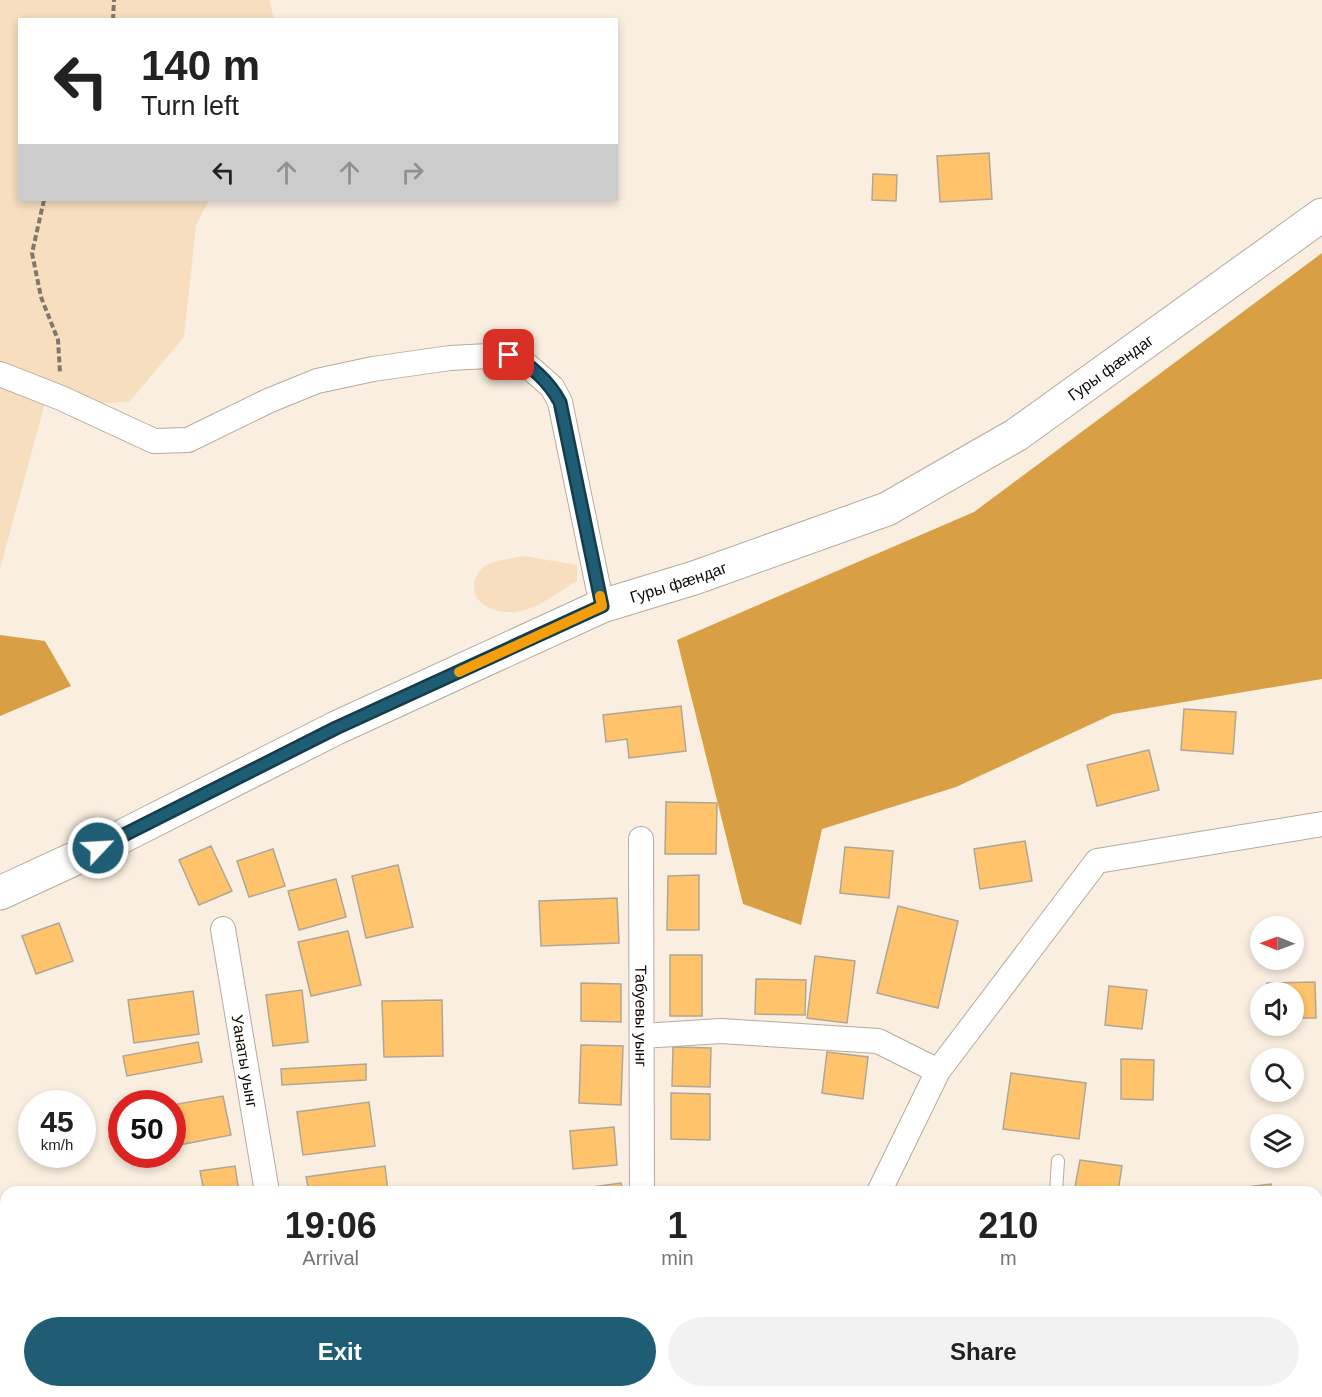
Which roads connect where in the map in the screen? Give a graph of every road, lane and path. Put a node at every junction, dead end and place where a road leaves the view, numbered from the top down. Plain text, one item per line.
1 (114, 0) edge
2 (113, 18) edge
3 (44, 201) edge
4 (1322, 215) edge
5 (0, 375) edge
6 (61, 398) junction
7 (602, 606) junction
8 (1322, 824) edge
9 (641, 839) dead end
10 (0, 893) edge
11 (223, 929) dead end
12 (642, 1036) junction
13 (938, 1071) junction
14 (1058, 1161) dead end
15 (266, 1186) edge
16 (642, 1186) edge
17 (882, 1186) edge
18 (1056, 1186) edge

1 - 2 path
3 - 6 path
4 - 7 main road, Гуры фӕндаг
5 - 6 street
6 - 7 street
7 - 10 main road, Гуры фӕндаг
8 - 13 street
9 - 12 street, Табуевы уынг
11 - 15 street, Уанаты уынг
12 - 13 street
12 - 16 street, Табуевы уынг
13 - 17 street
14 - 18 lane

